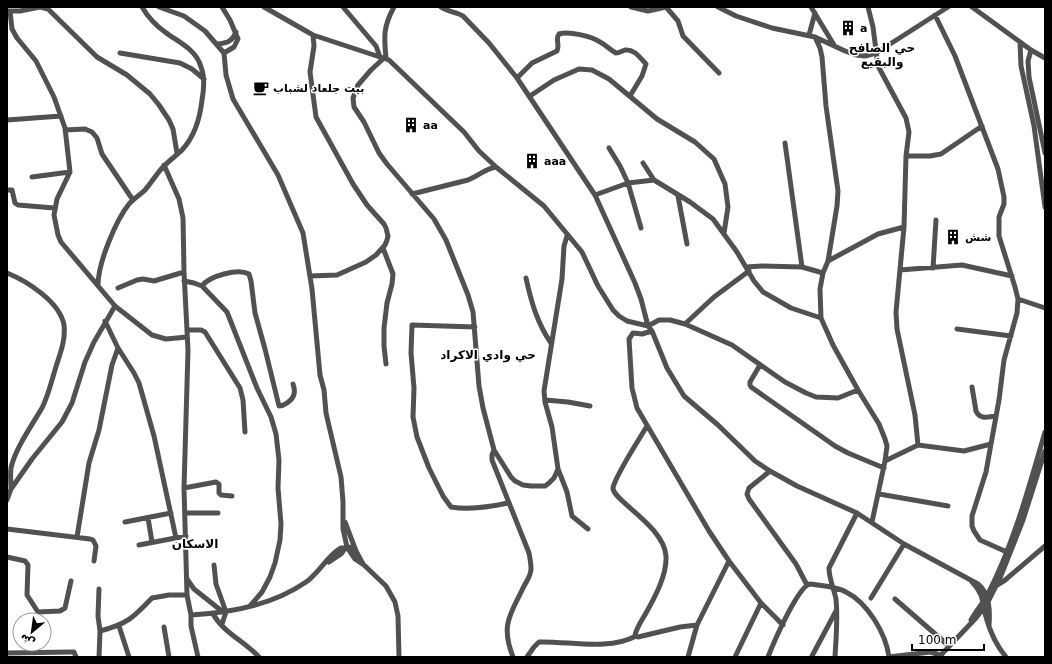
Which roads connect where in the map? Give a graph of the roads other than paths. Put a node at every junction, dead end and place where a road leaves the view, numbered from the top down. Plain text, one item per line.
1 (142, 7) edge
2 (159, 7) edge
3 (222, 7) edge
4 (264, 7) edge
5 (343, 7) edge
6 (394, 7) edge
7 (441, 7) edge
8 (631, 7) edge
9 (666, 7) edge
10 (718, 7) edge
11 (811, 7) edge
12 (868, 7) edge
13 (946, 7) edge
14 (972, 7) edge
15 (8, 11) edge
16 (815, 13) junction
17 (935, 16) junction
18 (236, 32) junction
19 (313, 35) junction
20 (808, 35) junction
21 (815, 37) junction
22 (1020, 42) junction
23 (218, 44) junction
24 (834, 45) junction
25 (1031, 50) junction
26 (120, 53) dead end
27 (224, 53) junction
28 (876, 53) junction
29 (384, 58) junction
30 (1045, 58) edge
31 (719, 73) dead end
32 (517, 78) junction
33 (204, 79) junction
34 (530, 96) junction
35 (630, 96) junction
36 (61, 116) junction
37 (7, 120) edge
38 (982, 126) junction
39 (65, 130) junction
40 (784, 143) dead end
41 (609, 148) dead end
42 (177, 153) junction
43 (1045, 153) edge
44 (906, 156) junction
45 (643, 163) dead end
46 (164, 165) junction
47 (496, 167) junction
48 (70, 172) junction
49 (32, 177) dead end
50 (654, 180) junction
51 (628, 183) junction
52 (7, 190) edge
53 (412, 194) junction
54 (595, 195) junction
55 (678, 196) junction
56 (132, 200) junction
57 (1045, 207) edge
58 (54, 208) junction
59 (936, 220) dead end
60 (904, 227) junction
61 (641, 228) dead end
62 (724, 233) junction
63 (569, 236) junction
64 (687, 244) dead end
65 (383, 248) junction
66 (828, 261) junction
67 (802, 267) junction
68 (933, 268) junction
69 (747, 269) junction
70 (900, 270) junction
71 (184, 272) junction
72 (7, 273) edge
73 (823, 274) junction
74 (310, 276) junction
75 (1012, 276) junction
76 (526, 278) dead end
77 (184, 281) junction
78 (98, 285) junction
79 (202, 286) junction
80 (118, 288) dead end
81 (1018, 299) junction
82 (115, 306) junction
83 (1045, 308) edge
84 (822, 318) junction
85 (105, 321) junction
86 (685, 324) junction
87 (648, 326) junction
88 (475, 327) junction
89 (957, 329) dead end
90 (187, 330) junction
91 (652, 331) junction
92 (187, 336) junction
93 (1011, 336) junction
94 (551, 343) junction
95 (118, 348) junction
96 (386, 364) dead end
97 (760, 365) junction
98 (293, 384) dead end
99 (972, 387) dead end
100 (858, 390) junction
101 (545, 400) junction
102 (590, 406) dead end
103 (996, 416) junction
104 (647, 426) junction
105 (244, 432) dead end
106 (1045, 432) edge
107 (991, 444) junction
108 (918, 445) junction
109 (494, 450) junction
110 (1045, 451) edge
111 (885, 461) junction
112 (884, 468) junction
113 (558, 469) junction
114 (770, 471) junction
115 (184, 488) junction
116 (11, 489) junction
117 (878, 494) junction
118 (232, 496) dead end
119 (7, 500) edge
120 (508, 503) junction
121 (948, 506) dead end
122 (857, 512) junction
123 (171, 513) junction
124 (185, 513) junction
125 (218, 513) dead end
126 (344, 516) junction
127 (148, 518) junction
128 (125, 522) dead end
129 (872, 522) junction
130 (7, 529) edge
131 (588, 529) dead end
132 (186, 536) junction
133 (77, 537) junction
134 (350, 537) junction
135 (176, 538) junction
136 (152, 542) junction
137 (904, 544) junction
138 (139, 546) dead end
139 (1045, 546) edge
140 (347, 547) junction
141 (356, 551) junction
142 (1008, 553) junction
143 (7, 557) edge
144 (94, 561) dead end
145 (729, 561) junction
146 (214, 565) dead end
147 (364, 565) junction
148 (187, 578) junction
149 (969, 579) junction
150 (71, 581) dead end
151 (807, 585) junction
152 (994, 587) junction
153 (833, 588) junction
154 (99, 589) dead end
155 (187, 595) junction
156 (987, 596) junction
157 (872, 598) dead end
158 (895, 599) dead end
159 (986, 602) junction
160 (761, 603) junction
161 (250, 606) junction
162 (984, 608) junction
163 (836, 610) junction
164 (224, 612) junction
165 (213, 614) junction
166 (191, 615) junction
167 (222, 624) junction
168 (698, 625) junction
169 (783, 625) junction
170 (119, 626) junction
171 (968, 626) junction
172 (989, 626) junction
173 (164, 627) dead end
174 (100, 631) junction
175 (636, 636) junction
176 (949, 646) junction
177 (7, 653) edge
178 (812, 656) edge
179 (76, 657) edge
180 (99, 657) edge
181 (129, 657) edge
182 (169, 657) edge
183 (198, 657) edge
184 (259, 657) edge
185 (399, 657) edge
186 (513, 657) edge
187 (527, 657) edge
188 (688, 657) edge
189 (735, 657) edge
190 (768, 657) edge
191 (835, 657) edge
192 (889, 657) edge
193 (941, 657) edge
194 (1006, 657) edge

1 - 33 street
2 - 23 street
3 - 18 street
4 - 19 street
5 - 29 street
6 - 29 street
7 - 32 street
8 - 9 street
9 - 31 street
10 - 20 street
11 - 16 street
12 - 28 street
13 - 17 street
14 - 22 street
15 - 36 street
15 - 42 street
16 - 20 street
16 - 24 street
17 - 28 street
17 - 38 street
18 - 23 street
18 - 27 street
19 - 29 street
19 - 65 street
20 - 21 street
21 - 24 street
21 - 66 street
22 - 25 street
22 - 57 street
23 - 27 street
24 - 28 street
25 - 30 street
25 - 43 street
26 - 33 street
27 - 74 street
28 - 44 street
29 - 47 street
29 - 53 street
32 - 34 street
32 - 35 street
33 - 42 street
34 - 35 street
34 - 54 street
35 - 62 street
36 - 37 street
36 - 39 street
38 - 44 street
38 - 75 street
39 - 48 street
39 - 56 street
40 - 67 street
41 - 51 street
42 - 46 street
44 - 60 street
45 - 50 street
46 - 56 street
46 - 71 street
47 - 53 street
47 - 63 street
48 - 49 street
48 - 58 street
50 - 51 street
50 - 55 street
51 - 54 street
51 - 61 street
52 - 58 street
53 - 88 street
54 - 87 street
55 - 62 street
55 - 64 street
56 - 78 street
58 - 78 street
59 - 68 street
60 - 66 street
60 - 70 street
62 - 69 street
63 - 87 street
63 - 94 street
65 - 74 street
65 - 96 street
66 - 73 street
67 - 69 street
67 - 73 street
68 - 70 street
68 - 75 street
69 - 84 street
69 - 86 street
70 - 108 street
71 - 77 street
71 - 80 street
72 - 116 street
73 - 84 street
74 - 126 street
75 - 81 street
76 - 94 street
77 - 79 street
77 - 90 street
78 - 82 street
79 - 98 street
79 - 161 street
81 - 83 street
81 - 93 street
82 - 85 street
82 - 92 street
84 - 100 street
85 - 95 street
85 - 116 street
86 - 87 street
86 - 97 street
87 - 91 street
88 - 109 street
88 - 120 street
89 - 93 street
90 - 92 street
90 - 105 street
91 - 104 street
91 - 114 street
92 - 115 street
93 - 103 street
94 - 101 street
95 - 123 street
95 - 133 street
97 - 100 street
97 - 112 street
99 - 103 street
100 - 111 street
101 - 102 street
101 - 113 street
103 - 107 street
104 - 145 street
104 - 175 street
106 - 142 street
107 - 108 street
107 - 142 street
108 - 111 street
109 - 113 street
109 - 120 street
110 - 142 street
111 - 112 street
112 - 117 street
113 - 131 street
114 - 122 street
114 - 151 street
115 - 118 street
115 - 124 street
116 - 119 street
117 - 121 street
117 - 129 street
120 - 186 street
122 - 129 street
122 - 153 street
123 - 127 street
123 - 135 street
124 - 125 street
124 - 132 street
126 - 134 street
126 - 140 street
127 - 128 street
127 - 136 street
129 - 137 street
130 - 133 street
132 - 135 street
132 - 148 street
133 - 144 street
134 - 140 street
134 - 141 street
135 - 136 street
136 - 138 street
137 - 149 street
137 - 157 street
139 - 152 street
140 - 141 street
140 - 147 street
140 - 161 street
141 - 147 street
142 - 152 street
143 - 150 street
145 - 160 street
145 - 168 street
146 - 164 street
147 - 185 street
148 - 155 street
148 - 164 street
149 - 156 street
149 - 159 street
151 - 153 street
151 - 169 street
152 - 156 street
152 - 159 street
153 - 163 street
153 - 192 street
154 - 174 street
155 - 166 street
155 - 170 street
156 - 159 street
158 - 176 street
159 - 162 street
159 - 171 street
159 - 172 street
160 - 169 street
160 - 189 street
161 - 164 street
162 - 171 street
162 - 172 street
163 - 178 street
163 - 191 street
164 - 165 street
164 - 167 street
165 - 166 street
165 - 167 street
166 - 183 street
167 - 184 street
168 - 175 street
168 - 188 street
169 - 190 street
170 - 174 street
170 - 181 street
171 - 176 street
172 - 194 street
173 - 182 street
174 - 180 street
175 - 187 street
176 - 193 street
177 - 179 street
192 - 193 street

